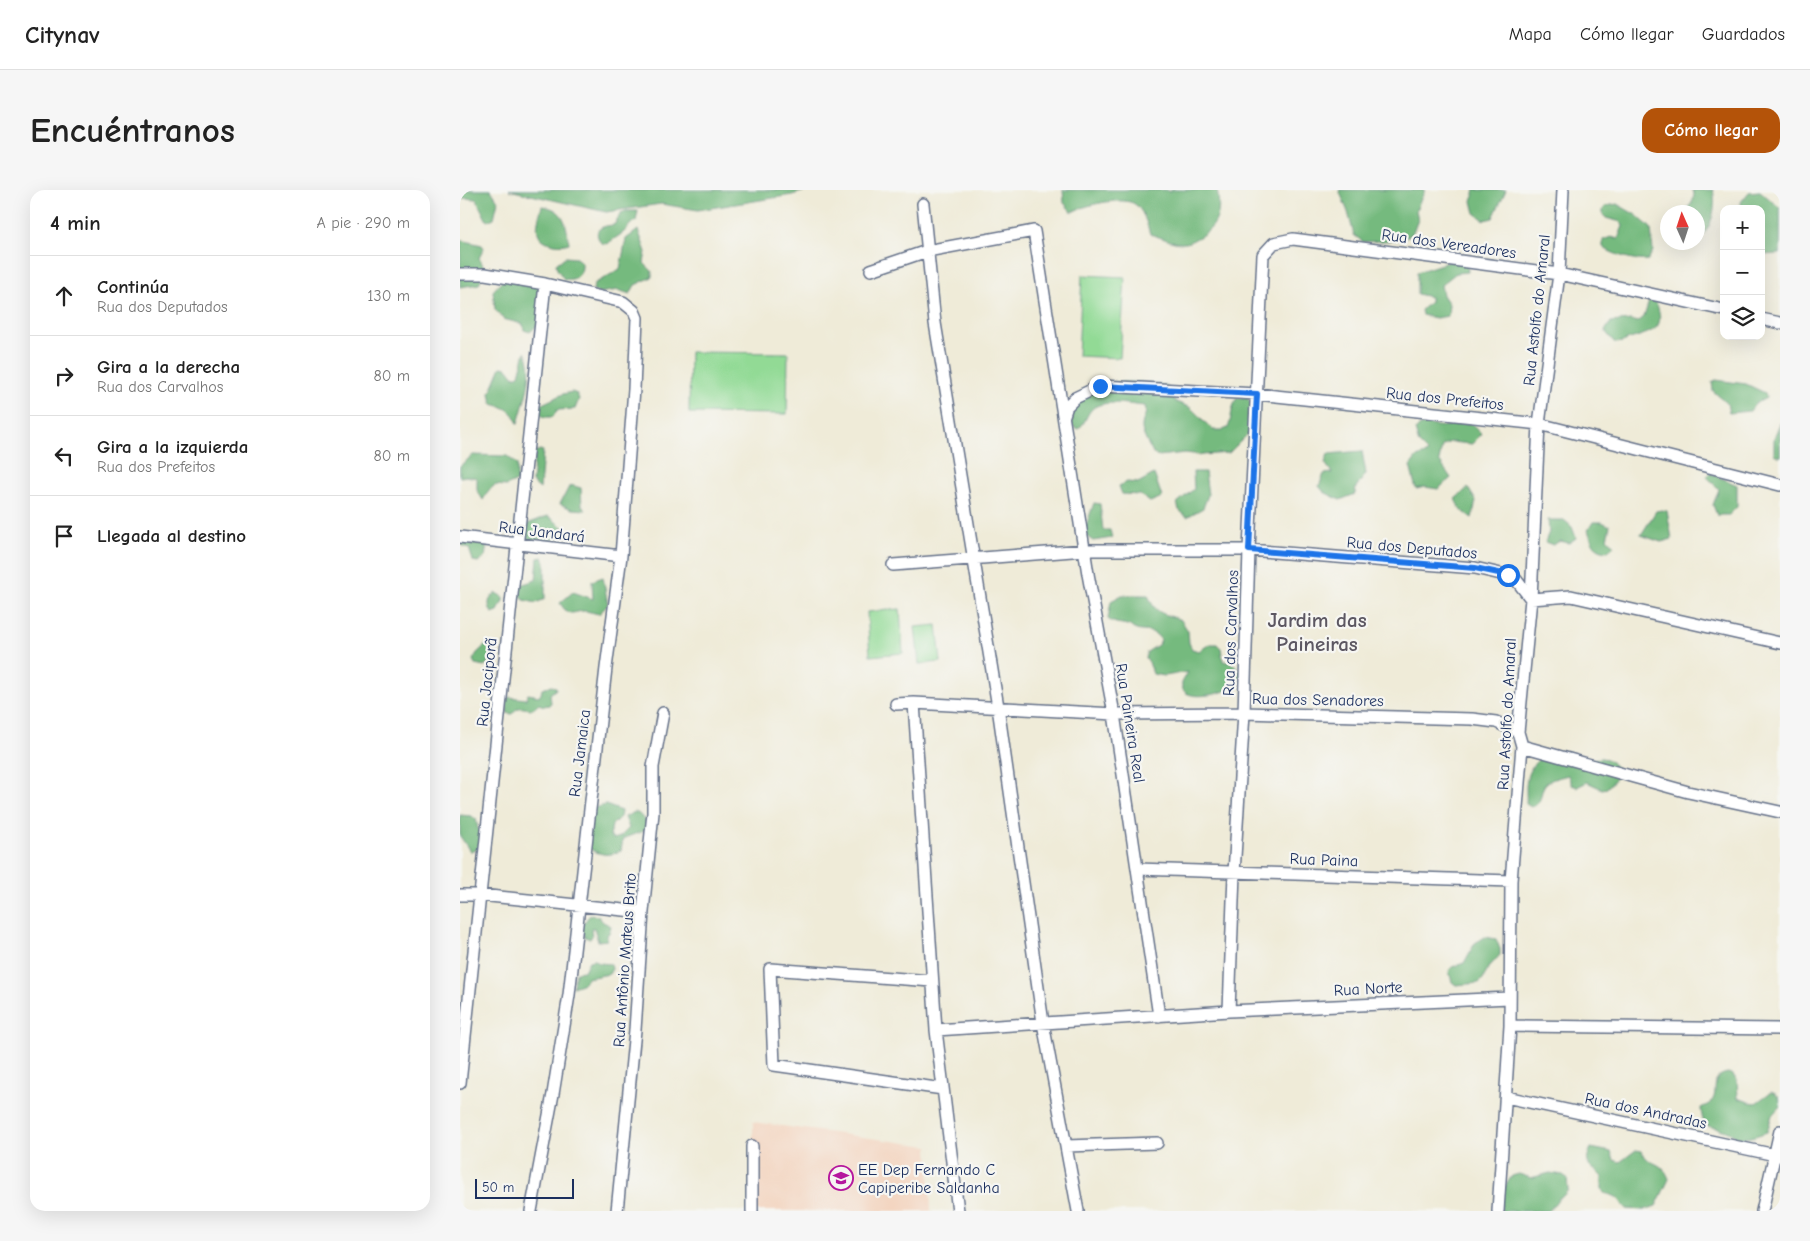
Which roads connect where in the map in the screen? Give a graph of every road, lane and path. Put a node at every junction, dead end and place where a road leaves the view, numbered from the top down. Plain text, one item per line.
1 (1563, 190) edge
2 (922, 204) dead end
3 (927, 251) junction
4 (1263, 255) joint
5 (871, 270) dead end
6 (460, 274) edge
7 (1559, 274) junction
8 (544, 284) junction
9 (1720, 309) edge
10 (1765, 320) edge
11 (1780, 323) edge
12 (1257, 394) junction
13 (1064, 417) junction
14 (1539, 424) junction
15 (1780, 485) edge
16 (460, 538) edge
17 (517, 544) junction
18 (1085, 550) junction
19 (1249, 550) junction
20 (621, 556) junction
21 (973, 558) junction
22 (894, 564) dead end
23 (1530, 599) junction
24 (1780, 643) edge
25 (914, 703) junction
26 (896, 704) dead end
27 (998, 707) junction
28 (663, 713) dead end
29 (1244, 713) junction
30 (1114, 714) junction
31 (1518, 732) junction
32 (1522, 746) junction
33 (1780, 812) edge
34 (1137, 869) junction
35 (1234, 873) junction
36 (1511, 881) junction
37 (460, 895) edge
38 (480, 895) junction
39 (578, 905) junction
40 (643, 912) junction
41 (932, 981) junction
42 (1509, 998) junction
43 (1229, 1011) junction
44 (1159, 1016) junction
45 (1043, 1023) junction
46 (1510, 1026) junction
47 (1780, 1029) edge
48 (936, 1030) junction
49 (460, 1083) edge
50 (943, 1089) junction
51 (1506, 1097) junction
52 (1780, 1131) edge
53 (1157, 1143) dead end
54 (752, 1146) dead end
55 (1066, 1146) junction
56 (1777, 1155) edge
57 (531, 1211) edge
58 (616, 1211) edge
59 (752, 1211) edge
60 (958, 1211) edge
61 (1078, 1211) edge
62 (1498, 1211) edge
63 (1762, 1211) edge

1 - 7 street, Rua Astolfo do Amaral
2 - 3 street
3 - 5 street
3 - 13 street, Rua Paineira Real
3 - 21 street
4 - 7 street, Rua dos Vereadores
4 - 12 street, Rua dos Carvalhos
6 - 8 street
7 - 9 street, Rua dos Vereadores
7 - 14 street, Rua Astolfo do Amaral
8 - 17 street, Rua Jaciporã
8 - 20 street, Rua Jamaica
10 - 11 street
12 - 13 street, Rua dos Prefeitos
12 - 14 street, Rua dos Prefeitos
12 - 19 street, Rua dos Carvalhos
13 - 18 street, Rua Paineira Real
14 - 15 street, Rua dos Prefeitos
14 - 23 street, Rua Astolfo do Amaral
16 - 17 street, Rua Jandará
17 - 20 street, Rua Jandará
17 - 38 street, Rua Jaciporã
18 - 19 street, Rua dos Deputados
18 - 21 street, Rua dos Deputados
18 - 30 street, Rua Paineira Real
19 - 23 street, Rua dos Deputados
19 - 29 street, Rua dos Carvalhos
20 - 39 street, Rua Jamaica
21 - 22 street, Rua dos Deputados
21 - 27 street
23 - 24 street
23 - 31 street, Rua Astolfo do Amaral
25 - 26 street, Rua dos Senadores
25 - 27 street, Rua dos Senadores
25 - 41 street
27 - 30 street, Rua dos Senadores
27 - 45 street
28 - 40 street, Rua Antônio Mateus Brito
29 - 30 street, Rua dos Senadores
29 - 31 street, Rua dos Senadores
29 - 35 street, Rua dos Carvalhos
30 - 34 street, Rua Paineira Real
31 - 32 street, Rua Astolfo do Amaral
32 - 33 street
32 - 36 street, Rua Astolfo do Amaral
34 - 35 street, Rua Paina
34 - 44 street, Rua Paineira Real
35 - 36 street, Rua Paina
35 - 43 street, Rua dos Carvalhos
36 - 42 street, Rua Astolfo do Amaral
37 - 38 street
38 - 39 street
38 - 49 street, Rua Jaciporã
39 - 40 street
39 - 57 street, Rua Jamaica
40 - 58 street, Rua Antônio Mateus Brito
41 - 48 street
41 - 50 street
42 - 43 street, Rua Norte
42 - 46 street, Rua Astolfo do Amaral
43 - 44 street
44 - 45 street
45 - 48 street
45 - 55 street
46 - 47 street
46 - 51 street, Rua Astolfo do Amaral
48 - 50 street
50 - 60 street
51 - 56 street, Rua dos Andradas
51 - 62 street, Rua Astolfo do Amaral
52 - 56 street
53 - 55 street
54 - 59 street
55 - 61 street
56 - 63 street

